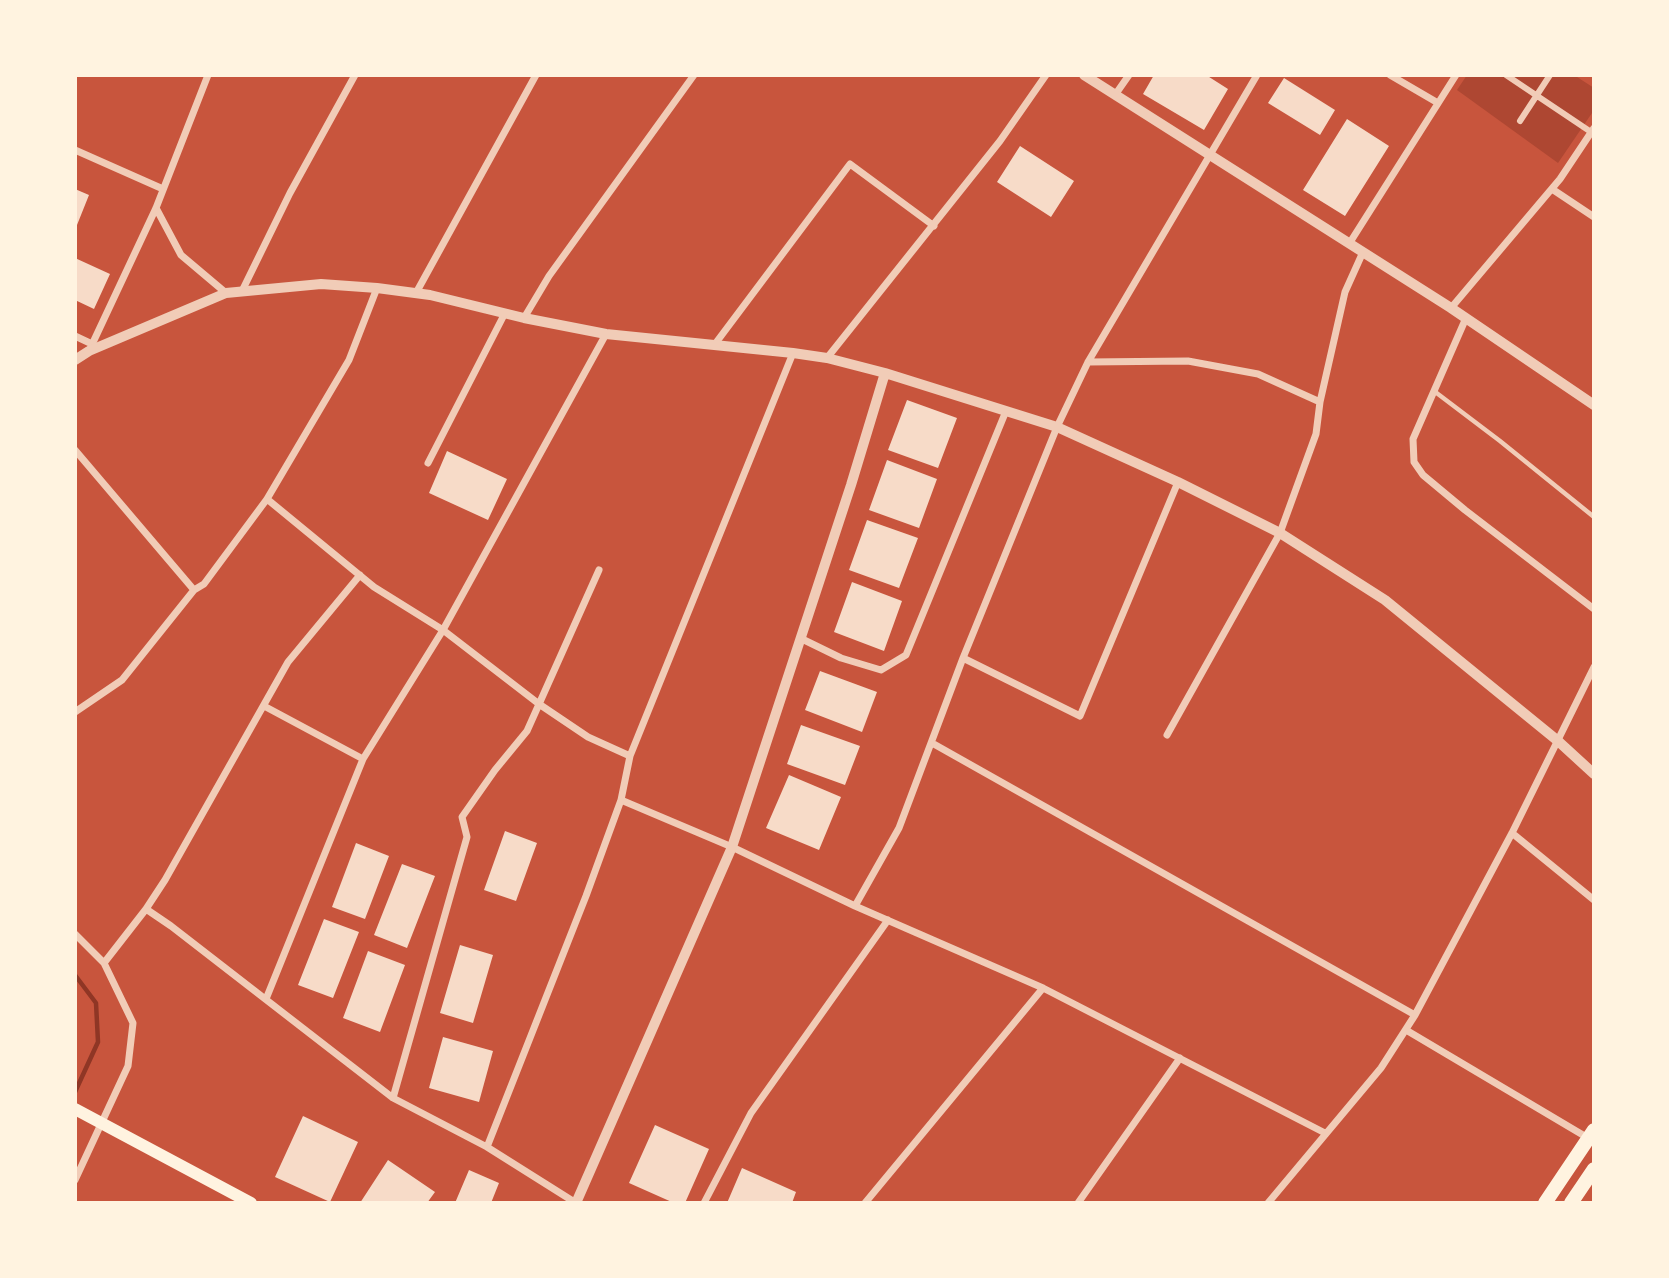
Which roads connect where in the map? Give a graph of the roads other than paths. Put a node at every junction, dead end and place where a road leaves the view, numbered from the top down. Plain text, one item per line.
1 (208, 75) edge
2 (355, 75) edge
3 (536, 75) edge
4 (694, 75) edge
5 (1046, 75) edge
6 (1084, 75) edge
7 (1129, 75) edge
8 (1257, 75) edge
9 (1390, 75) edge
10 (1455, 75) edge
11 (1506, 75) edge
12 (1550, 75) edge
13 (1115, 95) junction
14 (1537, 96) junction
15 (1438, 103) junction
16 (1520, 121) dead end
17 (1593, 130) edge
18 (75, 150) edge
19 (1210, 155) junction
20 (163, 189) junction
21 (1552, 189) junction
22 (156, 208) junction
23 (1594, 217) edge
24 (934, 226) junction
25 (1349, 244) junction
26 (1363, 253) junction
27 (377, 288) junction
28 (242, 291) junction
29 (226, 293) junction
30 (416, 293) junction
31 (1451, 308) junction
32 (505, 313) junction
33 (524, 318) junction
34 (1466, 318) junction
35 (606, 334) junction
36 (75, 336) edge
37 (715, 344) junction
38 (90, 348) junction
39 (793, 353) junction
40 (827, 358) junction
41 (75, 360) edge
42 (1087, 362) junction
43 (885, 373) junction
44 (1434, 391) junction
45 (1320, 402) junction
46 (1594, 405) edge
47 (1006, 411) junction
48 (1057, 427) junction
49 (75, 450) edge
50 (428, 463) dead end
51 (1178, 482) junction
52 (267, 499) junction
53 (1594, 517) edge
54 (1280, 533) junction
55 (599, 570) dead end
56 (359, 575) junction
57 (194, 590) junction
58 (1594, 609) edge
59 (443, 630) junction
60 (800, 638) junction
61 (963, 658) junction
62 (1594, 667) edge
63 (538, 704) junction
64 (264, 706) junction
65 (75, 712) edge
66 (1167, 736) dead end
67 (1558, 741) junction
68 (932, 743) junction
69 (630, 756) junction
70 (363, 759) junction
71 (1594, 774) edge
72 (621, 800) junction
73 (1512, 833) junction
74 (732, 847) junction
75 (1594, 900) edge
76 (855, 906) junction
77 (146, 909) junction
78 (888, 920) junction
79 (75, 934) edge
80 (104, 963) junction
81 (1043, 988) junction
82 (266, 999) junction
83 (1415, 1016) junction
84 (1406, 1030) junction
85 (1180, 1058) junction
86 (393, 1098) junction
87 (75, 1109) edge
88 (104, 1123) junction
89 (1325, 1133) junction
90 (1591, 1134) edge
91 (487, 1147) junction
92 (1594, 1169) edge
93 (75, 1180) edge
94 (251, 1203) edge
95 (576, 1203) edge
96 (704, 1203) edge
97 (865, 1203) edge
98 (1078, 1203) edge
99 (1268, 1203) edge
100 (1545, 1203) edge
101 (1571, 1203) edge

1 - 20 street
2 - 28 street
3 - 30 street
4 - 33 street
5 - 24 street
6 - 13 street
7 - 13 street
8 - 19 street
9 - 15 street
10 - 15 street
11 - 14 street
12 - 14 street
13 - 19 street
14 - 16 street
14 - 17 street
15 - 25 street
17 - 21 street
18 - 20 street
19 - 25 street
19 - 42 street
20 - 22 street
21 - 23 street
21 - 31 street
22 - 29 street
22 - 38 street
24 - 37 street
24 - 40 street
25 - 26 street
26 - 31 street
26 - 45 street
27 - 28 street
27 - 30 street
27 - 52 street
28 - 29 street
29 - 38 street
30 - 32 street
31 - 34 street
32 - 33 street
32 - 50 street
33 - 35 street
34 - 44 street
34 - 46 street
35 - 37 street
35 - 59 street
36 - 38 street
37 - 39 street
38 - 41 street
39 - 40 street
39 - 69 street
40 - 43 street
42 - 45 street
42 - 48 street
43 - 47 street
43 - 60 street
44 - 53 lane
44 - 58 street
45 - 54 street
47 - 48 street
47 - 60 street
48 - 51 street
48 - 61 street
49 - 57 street
51 - 54 street
51 - 61 street
52 - 56 street
52 - 57 street
54 - 66 street
54 - 67 street
55 - 63 street
56 - 59 street
56 - 64 street
57 - 65 street
59 - 63 street
59 - 70 street
60 - 74 street
61 - 68 street
62 - 67 street
63 - 69 street
63 - 86 street
64 - 70 street
64 - 77 street
67 - 71 street
67 - 73 street
68 - 76 street
68 - 83 street
69 - 72 street
70 - 82 street
72 - 74 street
72 - 91 street
73 - 75 street
73 - 83 street
74 - 76 street
74 - 95 street
76 - 78 street
77 - 80 street
77 - 82 street
78 - 81 street
78 - 96 street
79 - 80 street
80 - 88 street
81 - 85 street
81 - 97 street
82 - 86 street
83 - 84 street
84 - 89 street
84 - 90 street
85 - 89 street
85 - 98 street
86 - 91 street
87 - 88 main road
88 - 93 street
88 - 94 main road
89 - 99 street
90 - 100 highway
91 - 95 street
92 - 101 highway

